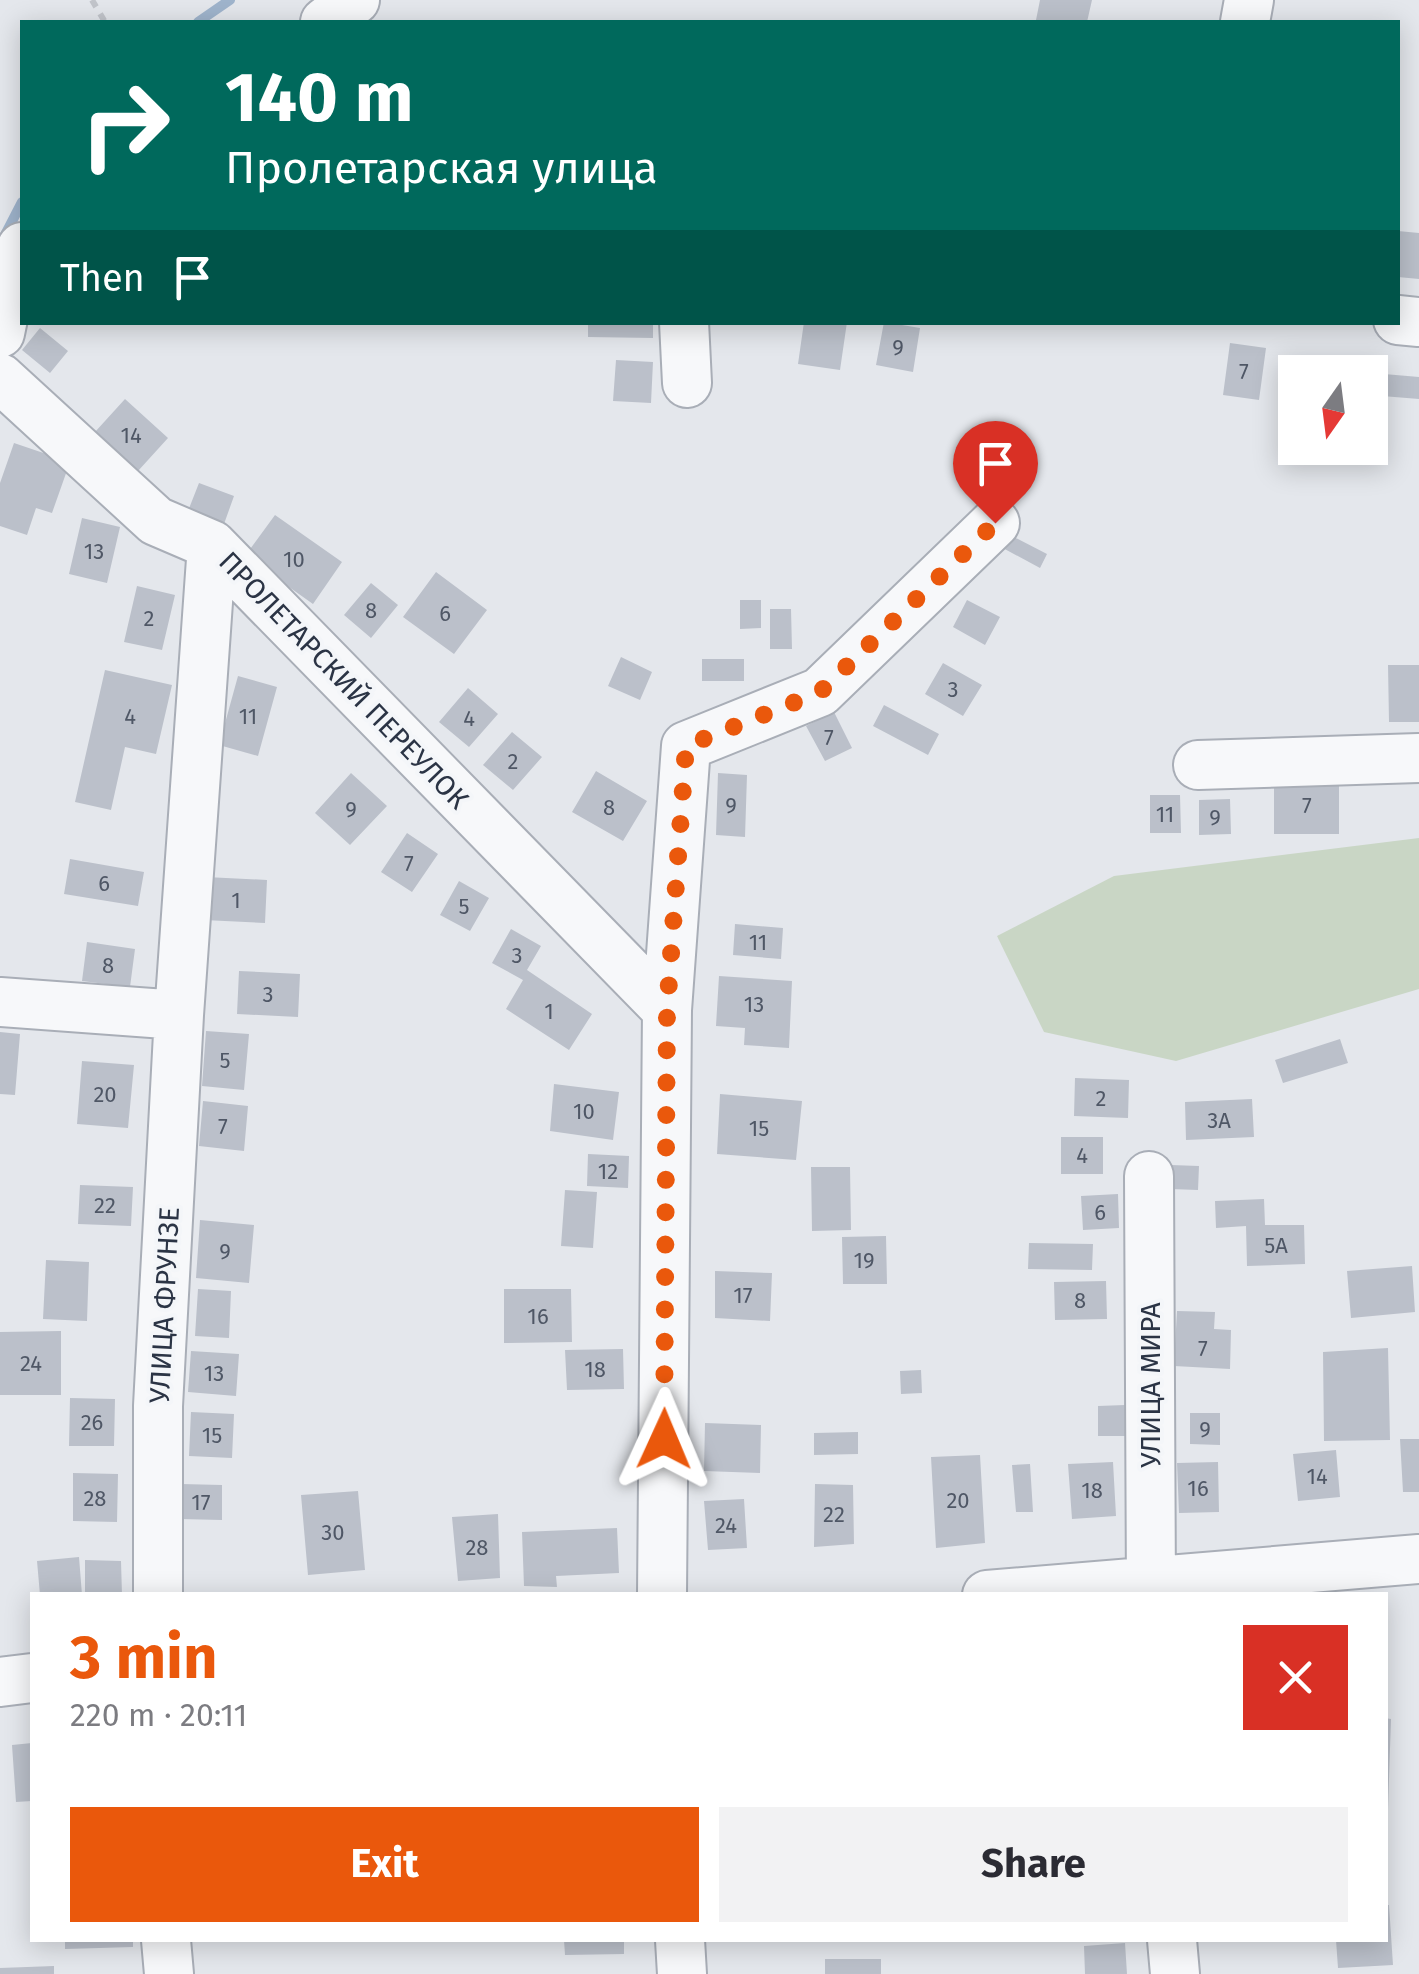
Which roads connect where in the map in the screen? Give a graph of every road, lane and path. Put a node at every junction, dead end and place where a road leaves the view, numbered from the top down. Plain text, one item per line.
1 (355, 0) edge
2 (328, 20) edge
3 (20, 251) edge
4 (684, 325) edge
5 (0, 332) edge
6 (0, 378) edge
7 (686, 384) dead end
8 (995, 523) dead end
9 (212, 544) junction
10 (1419, 758) edge
11 (1198, 764) dead end
12 (0, 1002) edge
13 (667, 1010) junction
14 (179, 1015) junction
15 (1149, 1176) dead end
16 (1419, 1559) edge
17 (1150, 1588) edge
18 (158, 1592) edge
19 (662, 1592) edge
20 (1057, 1592) edge
21 (30, 1678) edge
22 (0, 1682) edge
23 (166, 1942) edge
24 (680, 1942) edge
25 (1172, 1942) edge
26 (169, 1974) edge
27 (682, 1974) edge
28 (1174, 1974) edge

1 - 2 street
3 - 5 street
4 - 7 street
6 - 9 street, ПРОЛЕТАРСКИЙ ПЕРЕУЛОК
8 - 13 street
9 - 13 street, ПРОЛЕТАРСКИЙ ПЕРЕУЛОК
9 - 14 street, УЛИЦА ФРУНЗЕ
10 - 11 street
12 - 14 street
13 - 19 street
14 - 18 street, УЛИЦА ФРУНЗЕ
15 - 17 street, УЛИЦА МИРА
16 - 17 street
17 - 20 street
21 - 22 street
23 - 26 street
24 - 27 street
25 - 28 street

